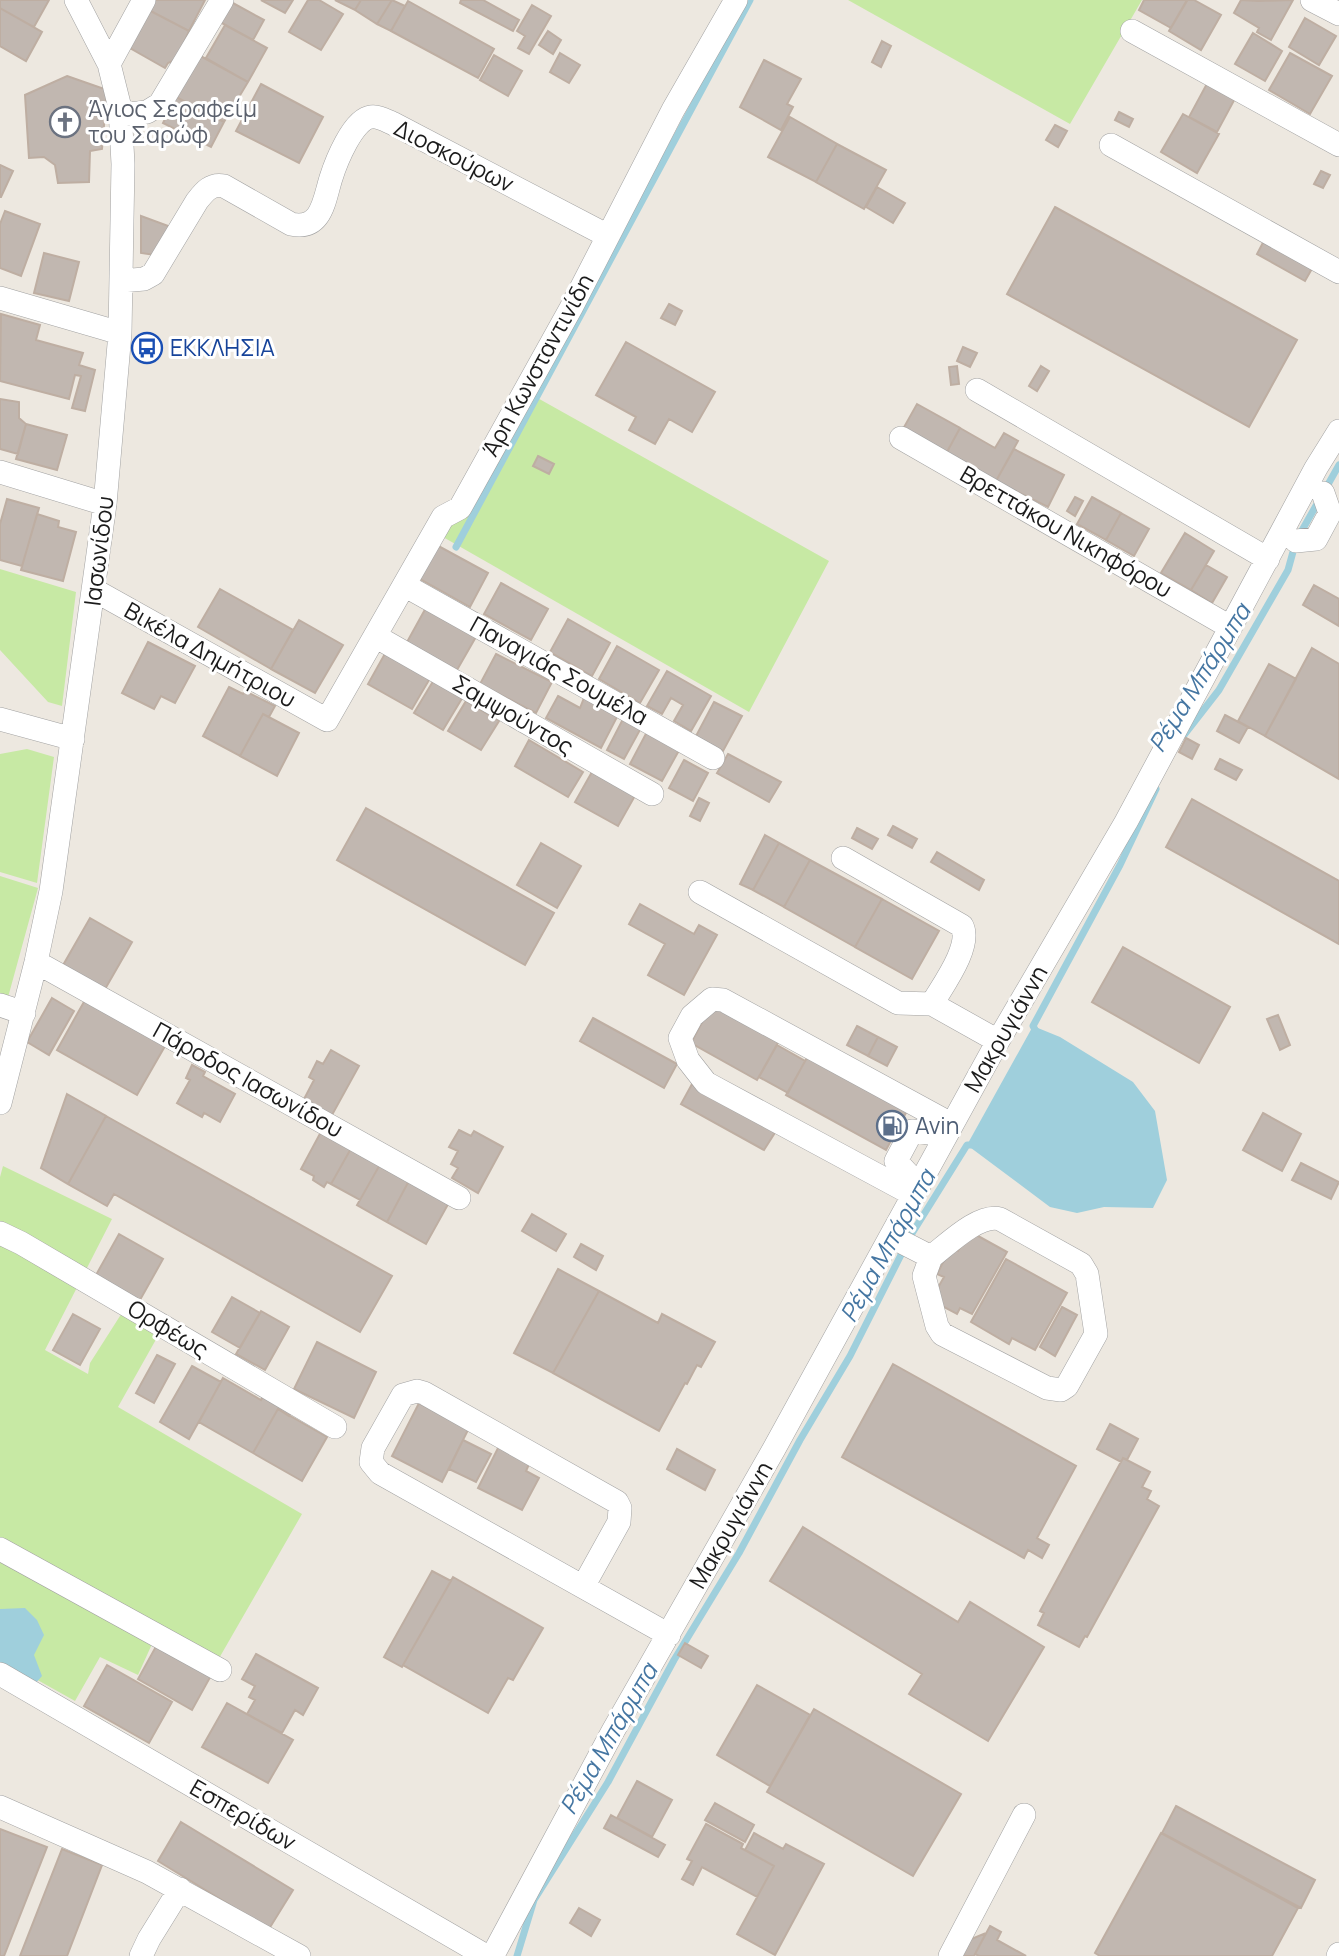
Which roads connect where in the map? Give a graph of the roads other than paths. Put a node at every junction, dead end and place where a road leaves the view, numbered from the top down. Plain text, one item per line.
1 (76, 0) edge
2 (144, 0) edge
3 (222, 0) edge
4 (736, 0) edge
5 (1312, 0) edge
6 (1339, 14) edge
7 (1132, 31) dead end
8 (109, 64) junction
9 (121, 115) junction
10 (1111, 145) dead end
11 (1339, 145) edge
12 (608, 236) junction
13 (1339, 272) edge
14 (121, 281) junction
15 (0, 298) edge
16 (120, 333) junction
17 (977, 390) dead end
18 (1339, 431) edge
19 (901, 438) dead end
20 (0, 472) edge
21 (1323, 493) dead end
22 (105, 504) junction
23 (1296, 541) dead end
24 (1268, 559) junction
25 (404, 584) junction
26 (94, 590) junction
27 (1230, 626) junction
28 (375, 636) junction
29 (0, 719) edge
30 (327, 720) joint
31 (73, 739) junction
32 (713, 758) dead end
33 (652, 794) dead end
34 (842, 858) dead end
35 (700, 892) dead end
36 (36, 962) junction
37 (932, 1004) junction
38 (0, 1005) edge
39 (24, 1013) junction
40 (998, 1041) junction
41 (0, 1102) edge
42 (951, 1124) junction
43 (930, 1133) dead end
44 (917, 1191) junction
45 (459, 1198) dead end
46 (0, 1233) edge
47 (892, 1237) junction
48 (931, 1257) junction
49 (335, 1427) dead end
50 (0, 1549) edge
51 (584, 1585) junction
52 (668, 1634) junction
53 (220, 1670) dead end
54 (0, 1674) edge
55 (0, 1807) edge
56 (1024, 1815) dead end
57 (180, 1889) junction
58 (141, 1956) edge
59 (299, 1956) edge
60 (487, 1956) edge
61 (950, 1956) edge

1 - 8 street, Ιασωνίδου
2 - 8 street
3 - 9 street
4 - 12 street, Άρη Κωνσταντινίδη
5 - 6 street
7 - 11 street
8 - 9 street, Ιασωνίδου
9 - 14 street, Ιασωνίδου
10 - 13 street
12 - 14 street, Διοσκούρων
12 - 25 street, Άρη Κωνσταντινίδη
14 - 16 street, Ιασωνίδου
15 - 16 street
16 - 22 street, Ιασωνίδου
17 - 24 street
18 - 24 street, Μακρυγιάννη
19 - 27 street, Βρεττάκου Νικηφόρου
20 - 22 street
21 - 23 street
22 - 26 street, Ιασωνίδου
24 - 27 street, Μακρυγιάννη
25 - 28 street, Άρη Κωνσταντινίδη
25 - 32 street, Παναγιάς Σουμέλα
26 - 30 street, Βικέλα Δημήτριου
26 - 31 street, Ιασωνίδου
27 - 40 street, Μακρυγιάννη
28 - 30 street, Άρη Κωνσταντινίδη
28 - 33 street, Σαμψούντος
29 - 31 street
31 - 36 street, Ιασωνίδου
34 - 37 street
35 - 37 street
36 - 39 street, Ιασωνίδου
36 - 45 street, Πάροδος Ιασωνίδου
37 - 40 street
38 - 39 street
39 - 41 street, Ιασωνίδου
40 - 42 street, Μακρυγιάννη
42 - 44 street, Μακρυγιάννη
42 - 44 street
43 - 44 street
44 - 47 street, Μακρυγιάννη
46 - 49 street, Ορφέως
47 - 48 street
47 - 52 street, Μακρυγιάννη
48 - 48 street
50 - 53 street
51 - 51 street
51 - 52 street
52 - 60 street, Μακρυγιάννη
54 - 60 street, Εσπερίδων
55 - 57 street
56 - 61 street
57 - 58 street
57 - 59 street

